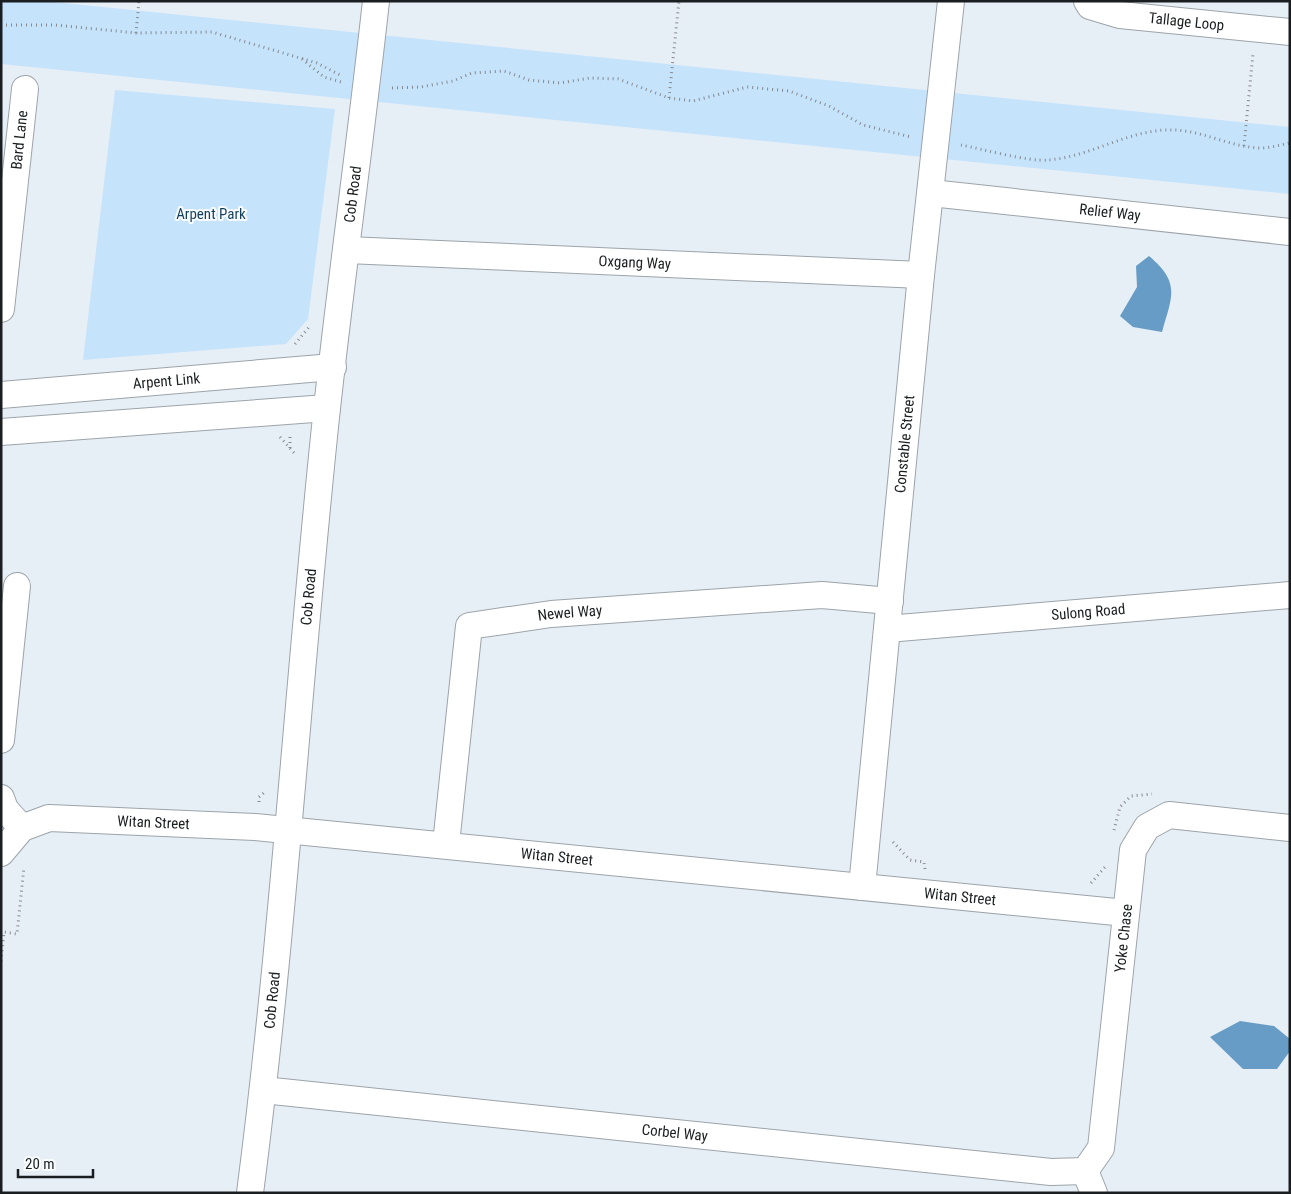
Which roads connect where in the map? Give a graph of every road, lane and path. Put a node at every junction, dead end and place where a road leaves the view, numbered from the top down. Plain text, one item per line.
1 (139, 1) edge
2 (376, 1) edge
3 (679, 1) edge
4 (951, 1) edge
5 (1087, 1) edge
6 (1, 25) edge
7 (1256, 28) junction
8 (1290, 32) edge
9 (136, 33) junction
10 (302, 59) junction
11 (341, 66) dead end
12 (340, 75) junction
13 (340, 82) junction
14 (367, 87) junction
15 (25, 89) dead end
16 (338, 91) dead end
17 (669, 98) junction
18 (936, 142) junction
19 (1290, 143) edge
20 (1244, 146) junction
21 (931, 193) junction
22 (1290, 232) edge
23 (347, 250) junction
24 (921, 274) junction
25 (1, 309) edge
26 (314, 321) dead end
27 (332, 367) junction
28 (287, 371) junction
29 (1, 395) edge
30 (327, 408) junction
31 (290, 411) junction
32 (1, 432) edge
33 (277, 434) dead end
34 (290, 448) junction
35 (301, 460) dead end
36 (17, 586) dead end
37 (1290, 596) edge
38 (890, 602) junction
39 (887, 629) junction
40 (1, 740) edge
41 (270, 787) dead end
42 (1158, 795) dead end
43 (1, 798) edge
44 (255, 826) junction
45 (22, 828) junction
46 (1290, 828) edge
47 (289, 830) junction
48 (1113, 836) dead end
49 (889, 838) dead end
50 (446, 844) junction
51 (1, 853) edge
52 (1106, 865) dead end
53 (24, 866) dead end
54 (925, 874) dead end
55 (1087, 886) dead end
56 (862, 887) junction
57 (1126, 913) junction
58 (1, 961) edge
59 (263, 1090) junction
60 (1089, 1182) edge
61 (250, 1193) edge

1 - 9 path
2 - 14 street, Cob Road
3 - 17 path
4 - 18 street, Constable Street
5 - 7 street, Tallage Loop
6 - 9 path
7 - 8 street, Tallage Loop
7 - 20 path
9 - 10 path
10 - 12 path
10 - 13 path
11 - 12 path
12 - 13 path
13 - 14 path
13 - 16 path
14 - 17 path
14 - 23 street, Cob Road
15 - 25 street, Bard Lane
17 - 18 path
18 - 20 path
18 - 21 street, Constable Street
19 - 20 path
21 - 22 street, Relief Way
21 - 24 street, Constable Street
23 - 24 street, Oxgang Way
23 - 27 street, Cob Road
24 - 38 street, Constable Street
26 - 28 path
27 - 28 street, Arpent Link
27 - 30 street, Cob Road
28 - 29 street, Arpent Link
30 - 31 street
30 - 47 street, Cob Road
31 - 32 street
31 - 34 path
33 - 34 path
34 - 35 path
36 - 40 street
37 - 39 street, Sulong Road
38 - 39 street, Constable Street
38 - 50 street, Newel Way
39 - 56 street, Constable Street
41 - 44 path
42 - 48 path
43 - 45 street
44 - 45 street, Witan Street
44 - 47 street, Witan Street
45 - 51 street, Witan Street
46 - 57 street, Yoke Chase
47 - 50 street, Witan Street
47 - 59 street, Cob Road
49 - 54 path
50 - 56 street, Witan Street
52 - 55 path
53 - 58 path
56 - 57 street, Witan Street
57 - 60 street, Yoke Chase
59 - 60 street, Corbel Way
59 - 61 street, Cob Road

